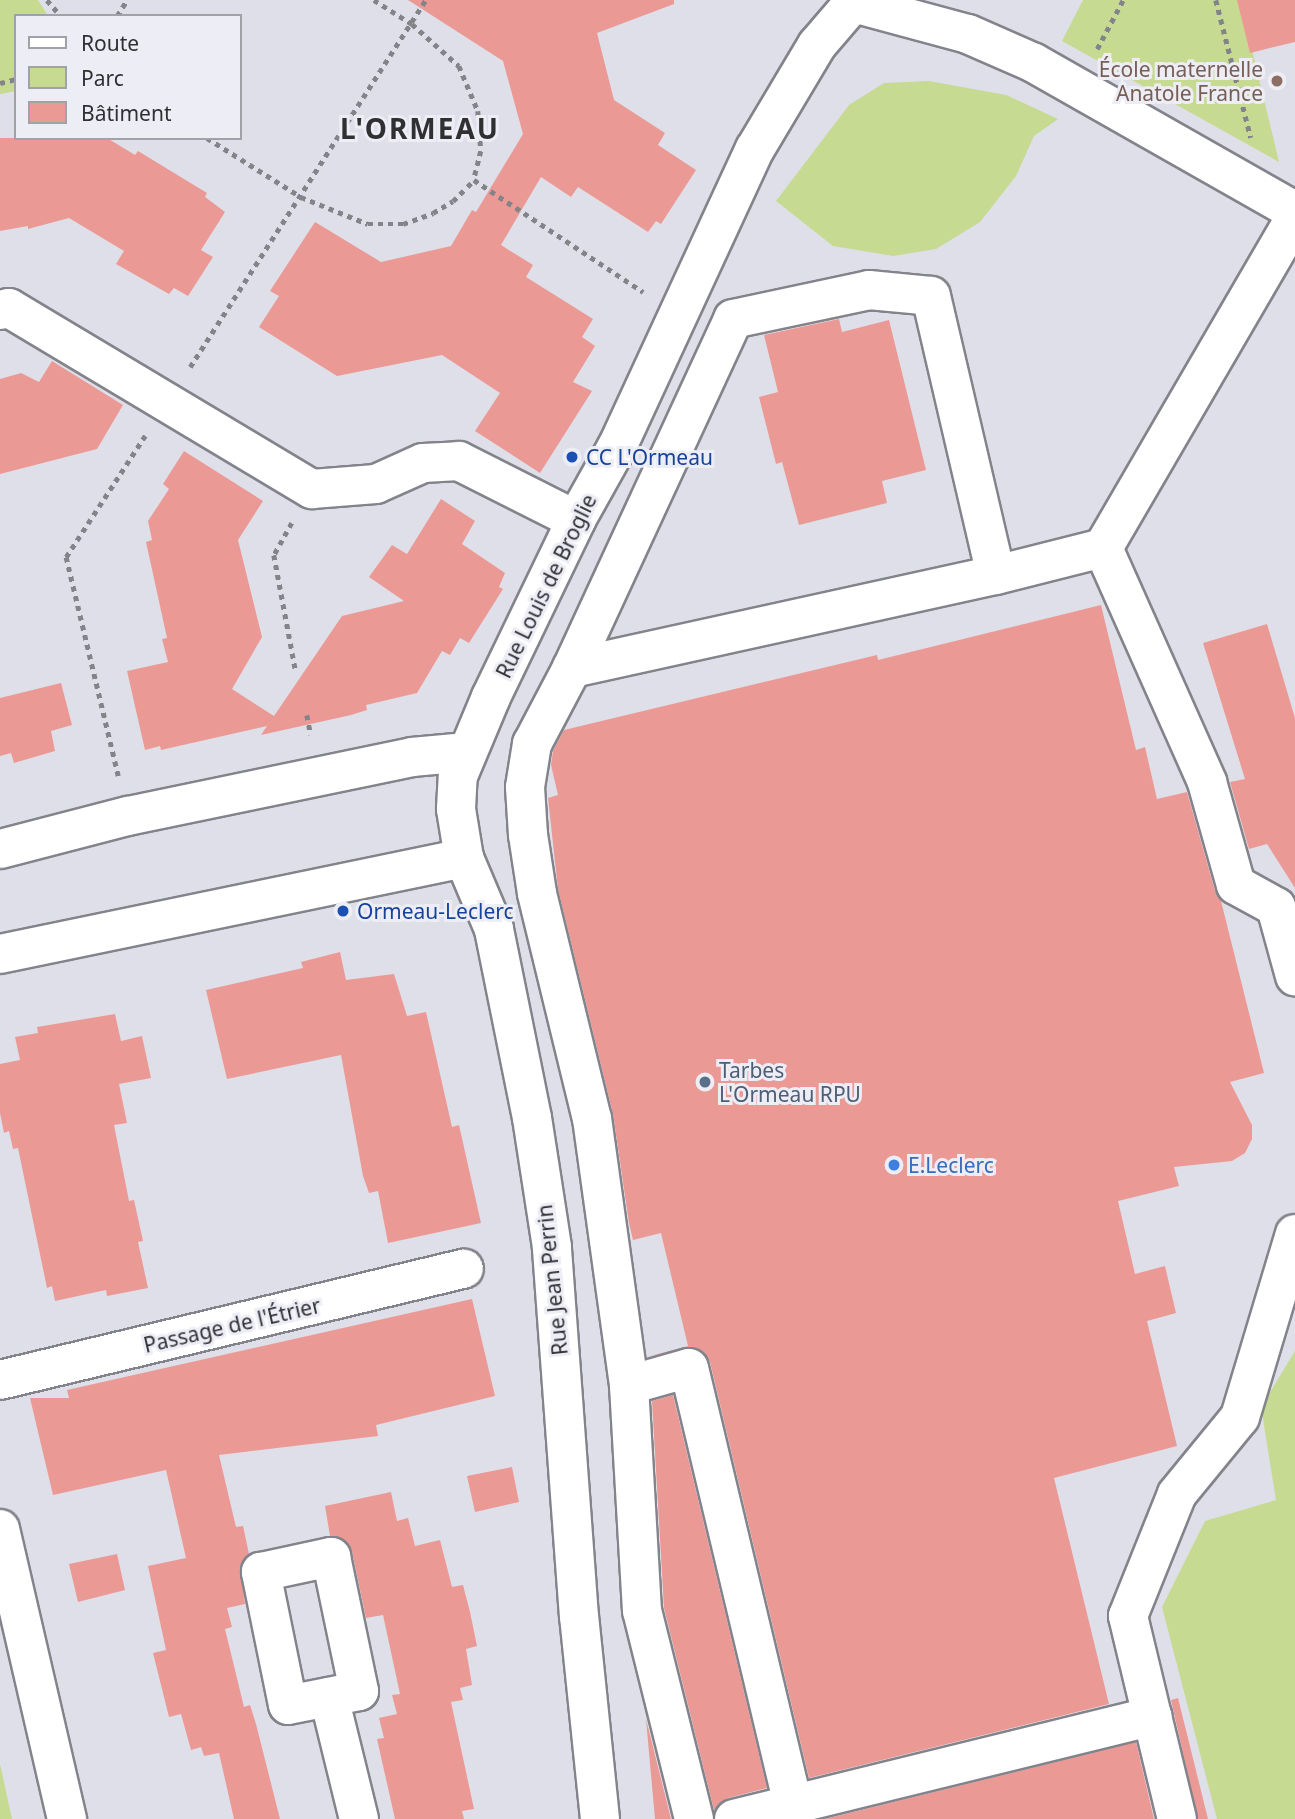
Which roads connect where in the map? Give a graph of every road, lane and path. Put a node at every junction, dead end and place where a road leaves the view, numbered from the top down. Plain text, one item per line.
1 (47, 0) edge
2 (373, 0) edge
3 (426, 0) edge
4 (1123, 0) edge
5 (1216, 0) edge
6 (852, 2) edge
7 (59, 14) edge
8 (412, 24) junction
9 (1077, 87) junction
10 (210, 140) edge
11 (474, 180) junction
12 (1260, 192) junction
13 (1295, 211) edge
14 (1295, 218) edge
15 (0, 310) edge
16 (680, 313) junction
17 (313, 489) junction
18 (576, 520) junction
19 (1102, 548) junction
20 (996, 575) junction
21 (572, 668) junction
22 (296, 672) dead end
23 (467, 752) junction
24 (0, 849) edge
25 (464, 858) junction
26 (0, 954) edge
27 (1295, 976) edge
28 (1295, 1234) edge
29 (464, 1269) dead end
30 (0, 1380) edge
31 (629, 1385) junction
32 (0, 1529) edge
33 (329, 1697) dead end
34 (1152, 1716) junction
35 (793, 1803) junction
36 (67, 1819) edge
37 (359, 1819) edge
38 (600, 1819) edge
39 (694, 1819) edge
40 (734, 1819) edge
41 (1177, 1819) edge

1 - 7 path
2 - 8 path
3 - 8 path
4 - 9 path
5 - 12 path
6 - 9 street
6 - 16 street, Rue Louis de Broglie
8 - 11 path
9 - 12 street
10 - 11 path
11 - 16 path
12 - 13 street
14 - 19 street
15 - 17 street
16 - 18 street, Rue Louis de Broglie
17 - 18 street
17 - 22 path
18 - 23 street, Rue Louis de Broglie
19 - 20 street
19 - 27 street
20 - 21 street
20 - 21 street
21 - 31 street
23 - 24 street
23 - 25 street, Rue Jean Perrin
25 - 26 street
25 - 38 street, Rue Jean Perrin
28 - 34 street
29 - 30 street, Passage de l'Étrier
31 - 35 street
31 - 39 street
32 - 36 street
33 - 37 street
34 - 35 street
34 - 41 street
35 - 40 street

